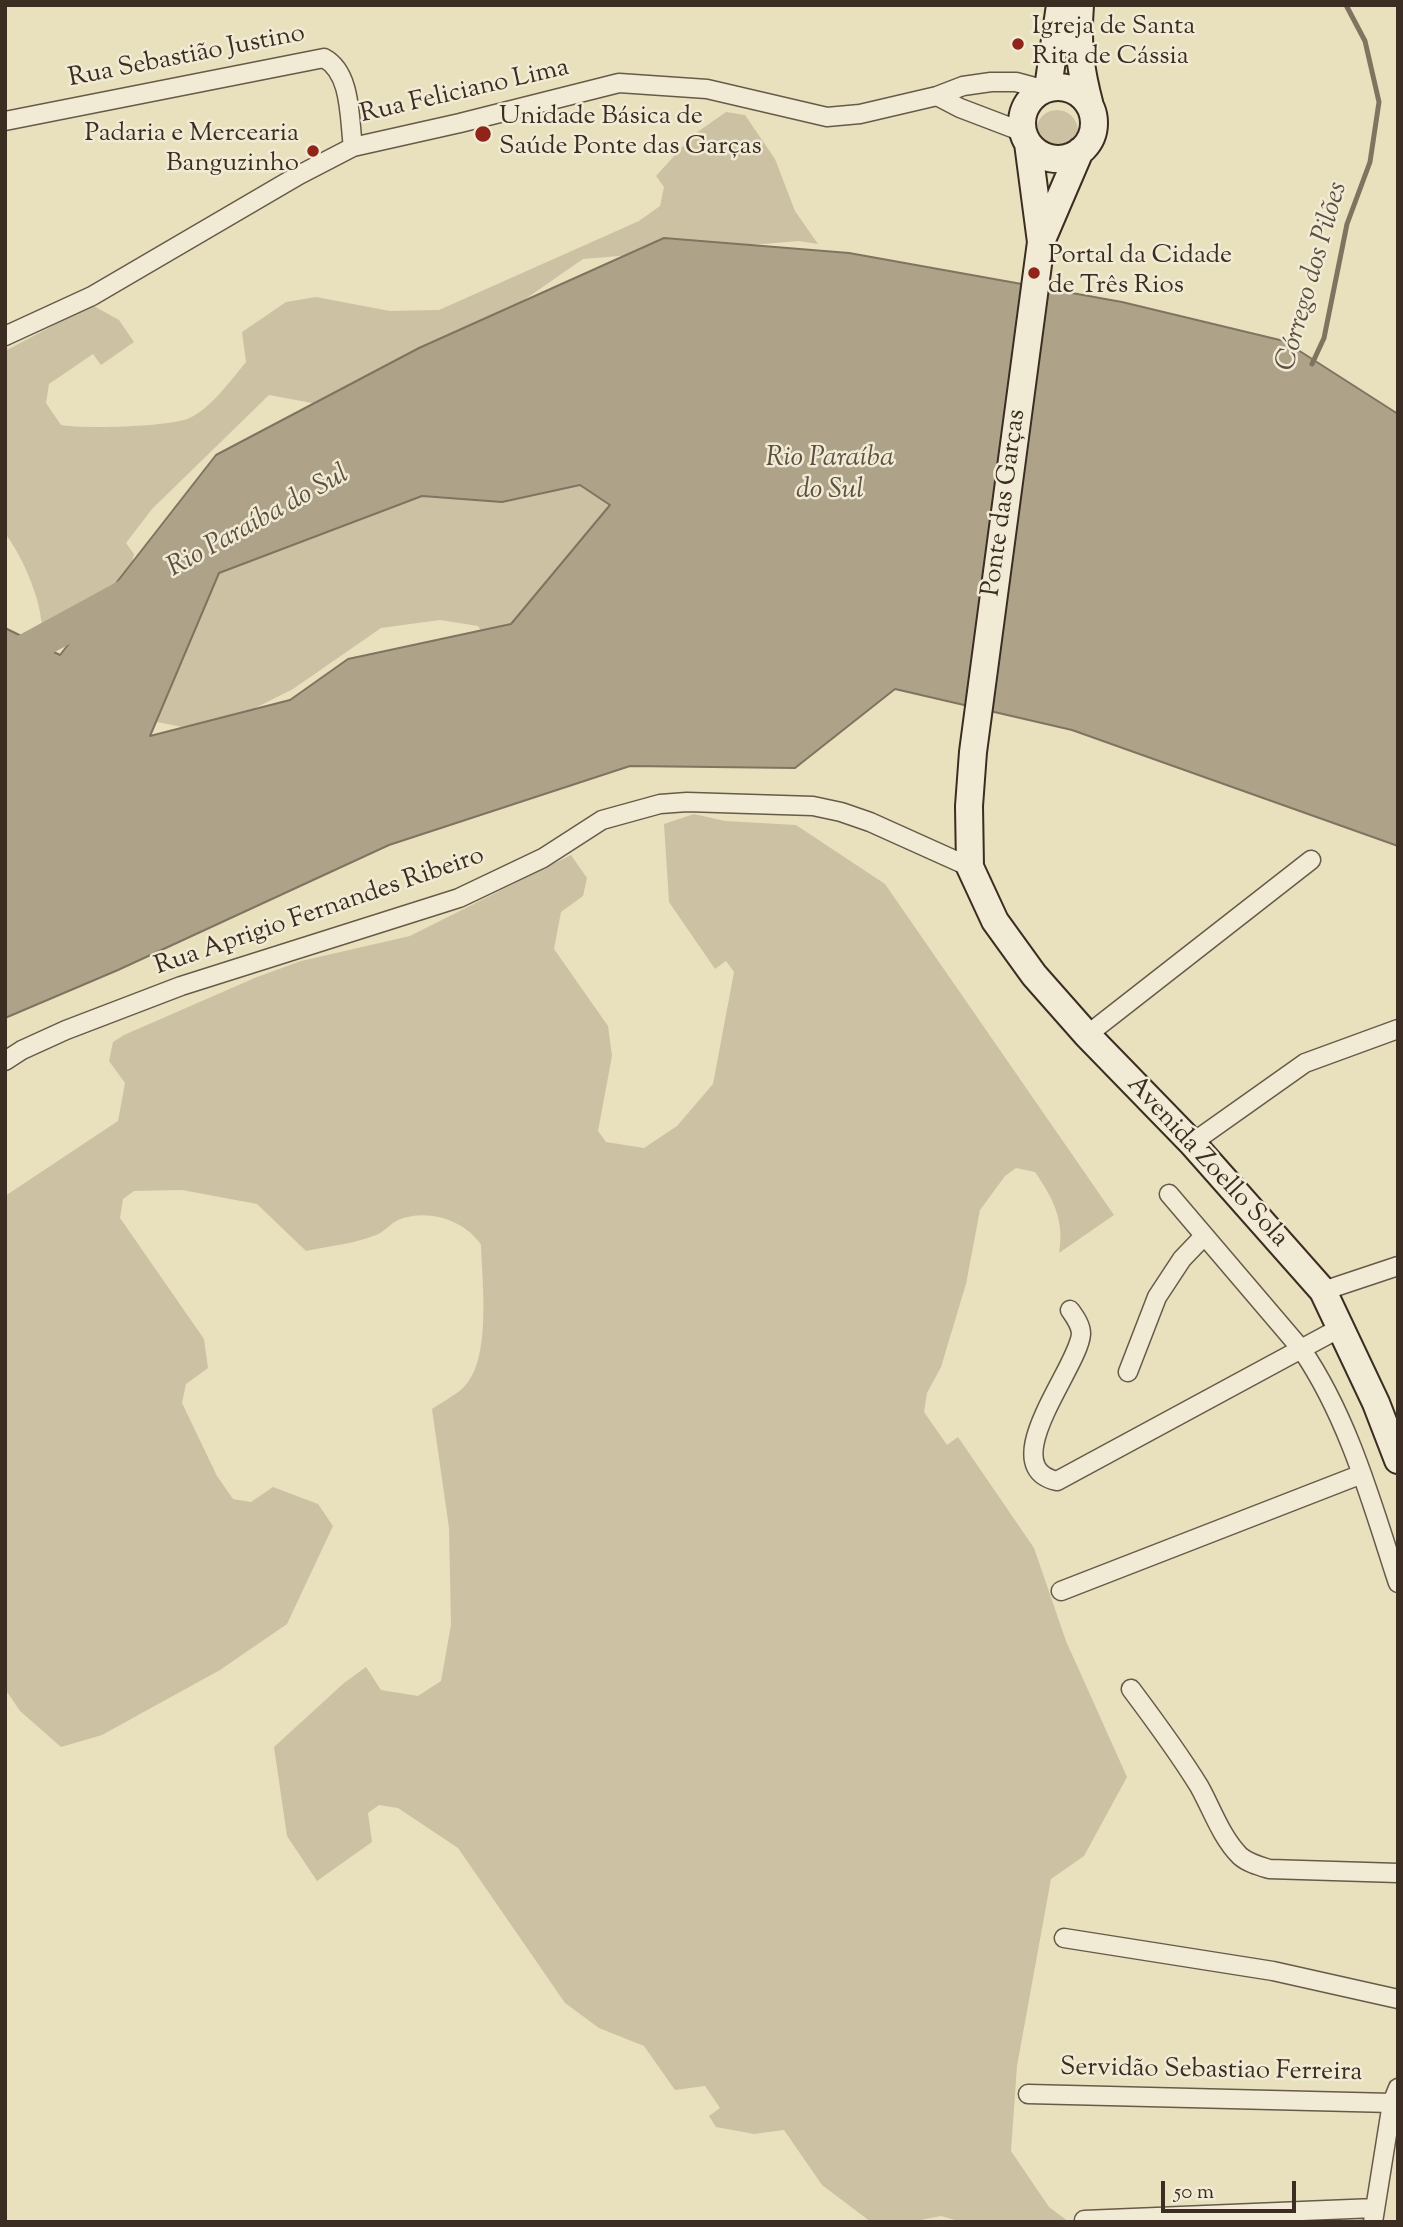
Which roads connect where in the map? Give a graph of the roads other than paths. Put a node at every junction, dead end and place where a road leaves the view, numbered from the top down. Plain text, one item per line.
1 (1059, 5) edge
2 (1080, 5) edge
3 (1045, 88) junction
4 (937, 96) junction
5 (1091, 108) junction
6 (5, 121) edge
7 (1026, 138) junction
8 (353, 147) junction
9 (1080, 151) junction
10 (1040, 248) junction
11 (5, 336) edge
12 (973, 752) joint
13 (1311, 860) dead end
14 (970, 867) junction
15 (1398, 1029) edge
16 (1087, 1035) junction
17 (5, 1061) edge
18 (1192, 1143) junction
19 (1169, 1194) dead end
20 (1204, 1236) junction
21 (1398, 1266) edge
22 (1323, 1291) junction
23 (1070, 1310) dead end
24 (1340, 1328) junction
25 (1302, 1350) junction
26 (1128, 1372) dead end
27 (1398, 1460) edge
28 (1362, 1474) junction
29 (1398, 1583) edge
30 (1061, 1591) dead end
31 (1130, 1689) dead end
32 (1398, 1873) edge
33 (1064, 1938) dead end
34 (1398, 1999) edge
35 (1028, 2094) dead end
36 (1395, 2096) edge
37 (1374, 2215) edge
38 (1084, 2220) edge

1 - 3 main road
2 - 5 main road
3 - 4 street, Rua Feliciano Lima
3 - 5 main road
3 - 7 main road
4 - 7 street
4 - 8 street, Rua Feliciano Lima
5 - 9 main road
6 - 8 street, Rua Sebastião Justino
7 - 9 main road
7 - 10 main road
8 - 11 street, Rua Feliciano Lima
9 - 10 main road
10 - 12 main road, Ponte das Garças
12 - 14 main road, Avenida Zoello Sola
13 - 16 street
14 - 16 main road, Avenida Zoello Sola
14 - 17 street, Rua Aprigio Fernandes Ribeiro
15 - 18 street
16 - 18 main road, Avenida Zoello Sola
18 - 22 main road, Avenida Zoello Sola
19 - 20 street
20 - 25 street
20 - 26 street
21 - 22 street
22 - 24 main road, Avenida Zoello Sola
23 - 25 street
24 - 25 street
24 - 27 main road, Avenida Zoello Sola
25 - 28 street
28 - 29 street
28 - 30 street
31 - 32 street
33 - 34 street
35 - 36 street, Servidão Sebastiao Ferreira
36 - 37 street
37 - 38 street

